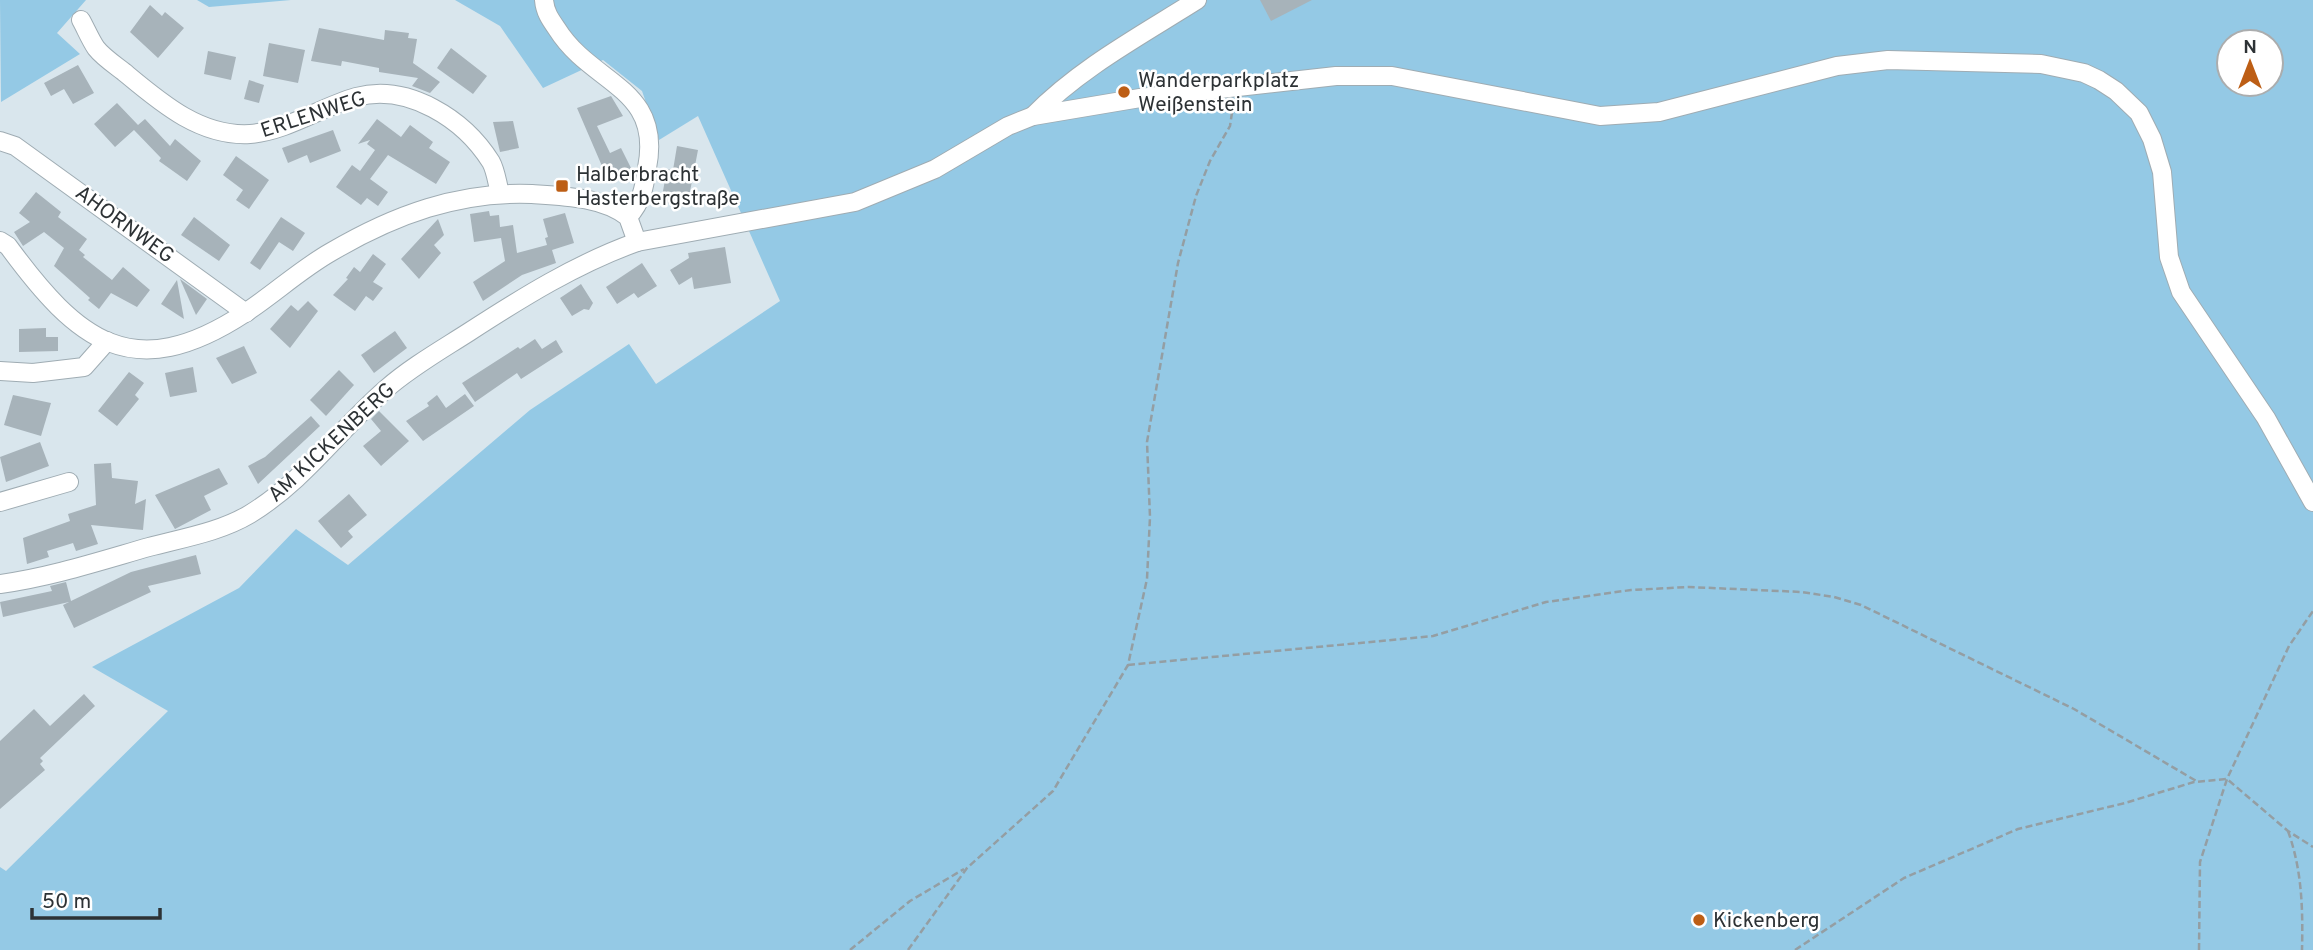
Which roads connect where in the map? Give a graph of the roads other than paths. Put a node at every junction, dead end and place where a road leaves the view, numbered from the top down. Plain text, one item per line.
1 (544, 0) edge
2 (1197, 0) edge
3 (81, 20) dead end
4 (1033, 116) junction
5 (0, 141) edge
6 (500, 193) junction
7 (628, 217) junction
8 (0, 241) edge
9 (637, 242) junction
10 (246, 313) junction
11 (107, 341) junction
12 (0, 370) edge
13 (69, 482) dead end
14 (0, 502) edge
15 (2313, 502) edge
16 (0, 584) edge

1 - 7 street
2 - 4 street
3 - 6 street, ERLENWEG
4 - 9 street, AM KICKENBERG
4 - 15 street
5 - 10 street, AHORNWEG
6 - 7 street
6 - 10 street
7 - 9 street
8 - 11 street
9 - 16 street, AM KICKENBERG
10 - 11 street
11 - 12 street
13 - 14 street

